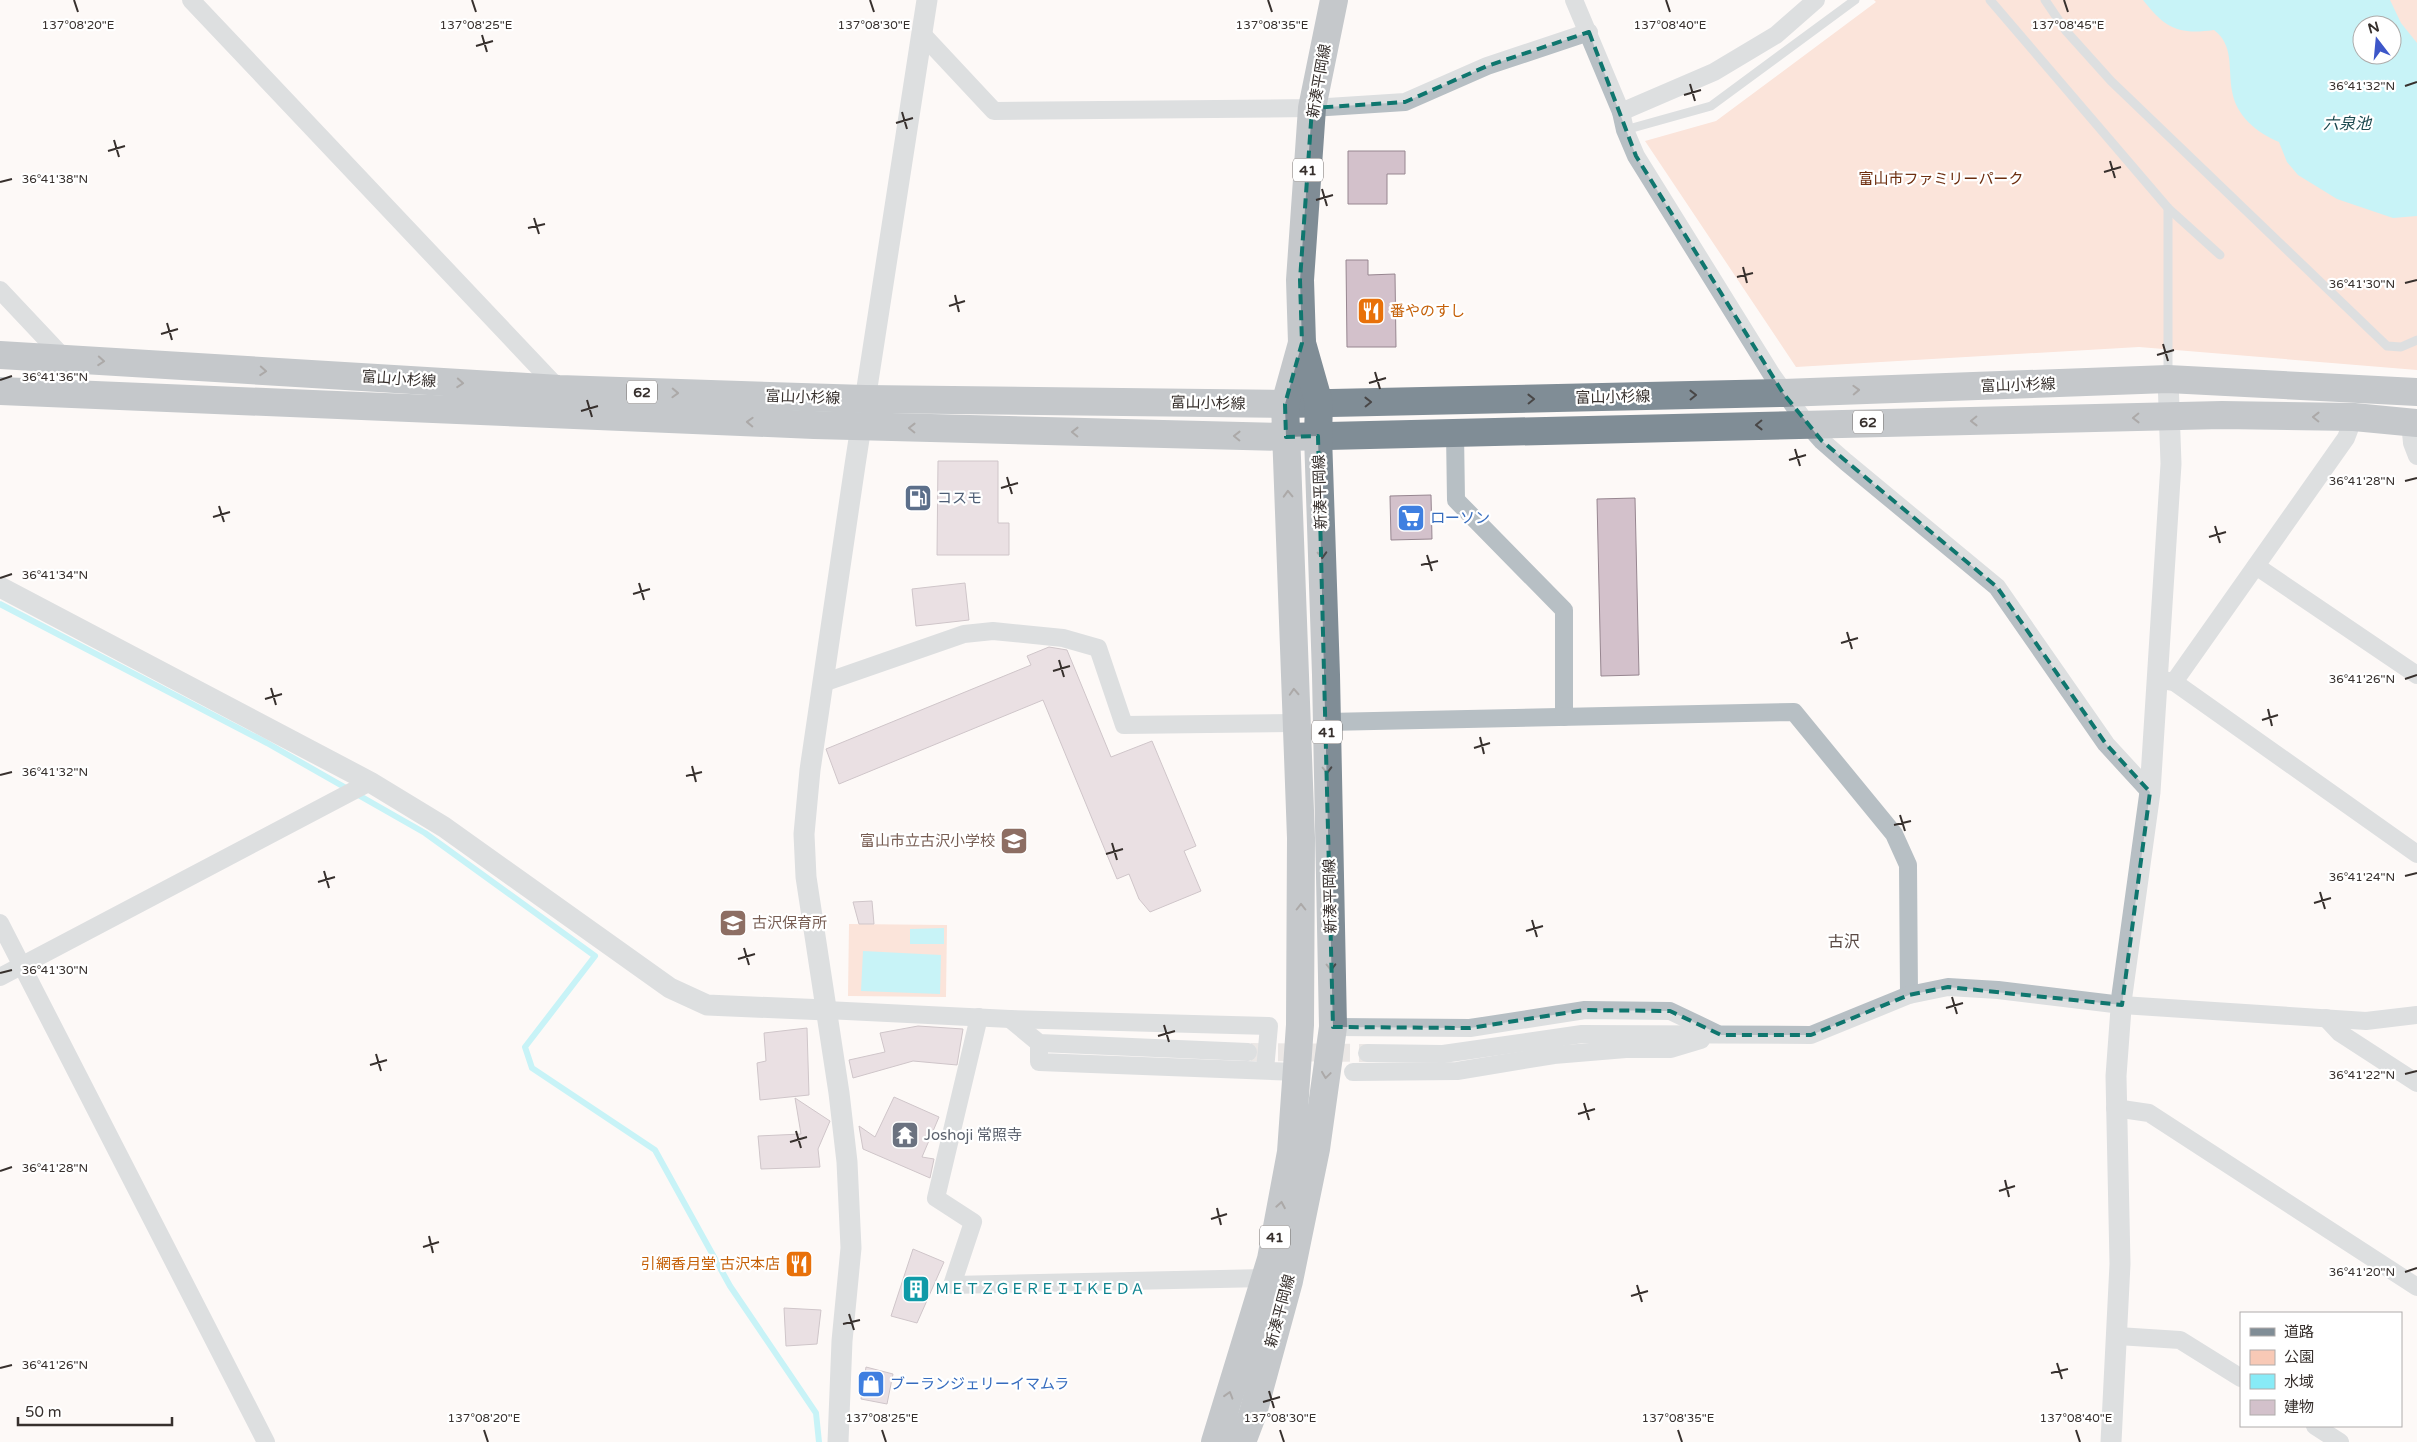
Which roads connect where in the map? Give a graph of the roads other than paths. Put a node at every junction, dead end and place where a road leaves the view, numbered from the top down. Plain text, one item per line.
1 (191, 0) edge
2 (927, 0) edge
3 (1334, 0) edge
4 (1574, 0) edge
5 (1816, 0) edge
6 (1855, 0) edge
7 (1990, 0) edge
8 (2045, 0) edge
9 (1589, 32) junction
10 (922, 34) junction
11 (1312, 108) junction
12 (1621, 112) junction
13 (1625, 130) junction
14 (2168, 208) junction
15 (2220, 254) dead end
16 (0, 290) edge
17 (2417, 340) edge
18 (1302, 343) junction
19 (0, 355) edge
20 (65, 359) junction
21 (2168, 379) junction
22 (560, 389) junction
23 (0, 391) edge
24 (1783, 392) junction
25 (2417, 392) edge
26 (1319, 403) junction
27 (1285, 404) junction
28 (863, 412) junction
29 (2169, 418) junction
30 (2354, 418) junction
31 (2414, 422) edge
32 (1806, 423) junction
33 (1455, 433) junction
34 (1318, 436) junction
35 (1286, 437) junction
36 (2417, 456) edge
37 (2256, 566) junction
38 (0, 587) edge
39 (2417, 675) edge
40 (2166, 680) junction
41 (823, 682) junction
42 (1564, 717) junction
43 (1327, 722) junction
44 (1296, 723) junction
45 (370, 782) junction
46 (2150, 792) junction
47 (2417, 854) edge
48 (0, 923) edge
49 (22, 966) junction
50 (0, 977) edge
51 (1909, 996) junction
52 (2122, 1005) junction
53 (826, 1010) junction
54 (2417, 1015) edge
55 (979, 1017) junction
56 (2326, 1018) junction
57 (1010, 1019) junction
58 (1333, 1027) junction
59 (1721, 1035) junction
60 (1039, 1043) junction
61 (1248, 1052) tunnel mouth
62 (1367, 1053) tunnel mouth
63 (1265, 1070) junction
64 (1297, 1072) junction
65 (1353, 1072) dead end
66 (2417, 1083) edge
67 (2116, 1108) junction
68 (1265, 1278) junction
69 (2417, 1287) edge
70 (2118, 1336) junction
71 (2240, 1377) edge
72 (2317, 1427) edge
73 (266, 1442) edge
74 (838, 1442) edge
75 (1215, 1442) edge
76 (1242, 1442) edge
77 (2111, 1442) edge
78 (2340, 1442) edge

1 - 22 street
2 - 10 street
3 - 11 main road, 新湊平岡線 / 41
4 - 9 street
5 - 12 street
6 - 13 lane
7 - 14 lane
8 - 17 lane
9 - 11 street
9 - 12 street
10 - 11 street
10 - 28 street
11 - 18 main road, 新湊平岡線 / 41
12 - 13 street
13 - 24 street
14 - 15 lane
14 - 21 lane
16 - 20 street
18 - 26 main road, 新湊平岡線 / 41
18 - 27 main road, 新湊平岡線 / 41
19 - 20 main road, 富山小杉線 / 62
20 -> 22 main road, 富山小杉線 / 62
24 -> 21 main road, 富山小杉線 / 62
21 - 25 main road, 富山小杉線 / 62
21 - 29 street
22 -> 28 main road, 富山小杉線 / 62
28 -> 23 main road, 富山小杉線 / 62
26 -> 24 main road, 富山小杉線 / 62
24 - 32 street
26 - 27 main road, 富山小杉線 / 62
26 - 34 main road, 新湊平岡線 / 41
27 - 28 main road, 富山小杉線 / 62
27 - 35 main road, 新湊平岡線 / 41
35 -> 28 main road, 富山小杉線 / 62
28 - 41 street
30 -> 29 main road, 富山小杉線 / 62
29 -> 32 main road, 富山小杉線 / 62
29 - 40 street
30 - 31 main road, 富山小杉線 / 62
30 - 37 street
31 - 36 street
32 -> 33 main road, 富山小杉線 / 62
32 - 46 street
33 - 34 main road, 富山小杉線 / 62
33 - 42 street
34 - 35 main road, 富山小杉線 / 62
34 -> 43 main road, 新湊平岡線 / 41
44 -> 35 main road, 新湊平岡線 / 41
37 - 39 street
37 - 40 street
38 - 45 street
40 - 46 street
40 - 47 street
41 - 44 street
41 - 53 street
42 - 43 street
42 - 51 street
43 -> 58 main road, 新湊平岡線 / 41
64 -> 44 main road, 新湊平岡線 / 41
45 - 49 street
45 - 53 street
46 - 52 street
48 - 49 street
49 - 50 street
49 - 73 street
51 - 52 street
51 - 59 street
52 - 56 street
52 - 67 street
53 - 55 street
53 - 74 street
54 - 56 street
55 - 57 street
55 - 68 street
56 - 66 street
57 - 60 street
57 - 63 street
58 - 59 street
58 -> 76 main road, 新湊平岡線 / 41
59 - 62 street
59 - 65 street
60 - 61 street
60 - 63 street
63 - 64 street
68 -> 64 main road, 新湊平岡線 / 41
67 - 69 street
67 - 70 street
75 -> 68 main road, 新湊平岡線 / 41
70 - 71 street
70 - 77 street
72 - 78 street

